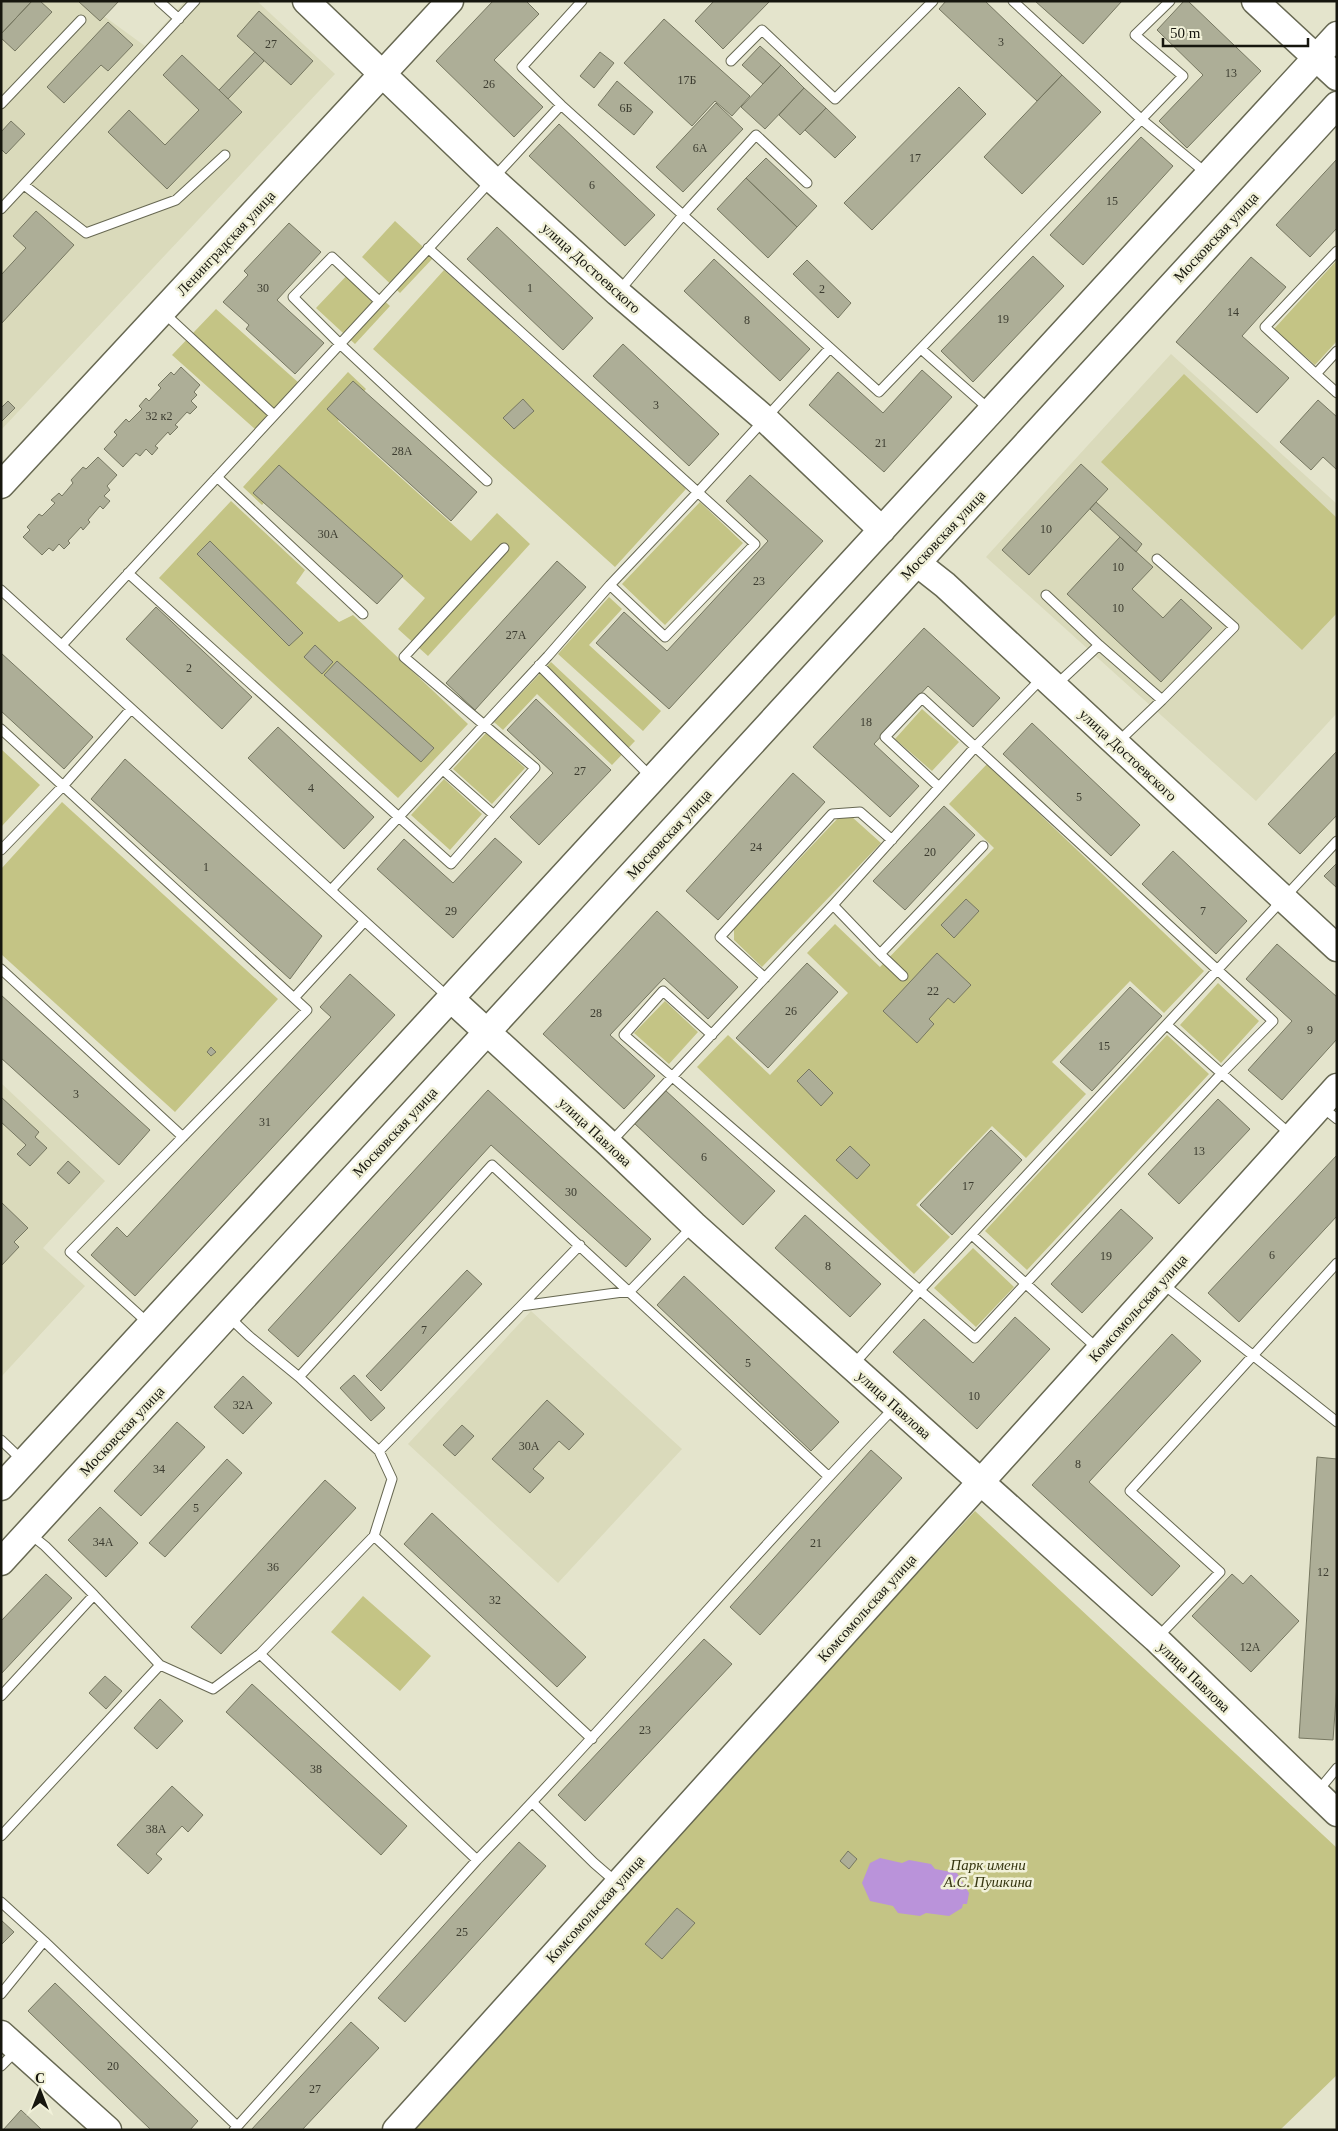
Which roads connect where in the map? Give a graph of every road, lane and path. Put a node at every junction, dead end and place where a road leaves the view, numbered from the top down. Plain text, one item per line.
1 (160, 1) edge
2 (195, 1) edge
3 (306, 1) edge
4 (582, 1) edge
5 (933, 1) edge
6 (1013, 1) edge
7 (1170, 1) edge
8 (1255, 1) edge
9 (448, 2) edge
10 (179, 19) junction
11 (81, 20) dead end
12 (1337, 35) edge
13 (1316, 58) junction
14 (731, 61) dead end
15 (383, 74) junction
16 (1337, 77) edge
17 (1, 104) edge
18 (561, 105) junction
19 (1337, 106) edge
20 (1141, 119) junction
21 (226, 155) dead end
22 (1208, 175) junction
23 (492, 179) junction
24 (807, 183) dead end
25 (24, 185) junction
26 (1, 209) edge
27 (683, 215) junction
28 (428, 248) junction
29 (1337, 251) edge
30 (618, 292) junction
31 (379, 301) junction
32 (162, 312) junction
33 (340, 344) junction
34 (830, 348) junction
35 (922, 349) junction
36 (1337, 351) edge
37 (1316, 374) junction
38 (1337, 393) edge
39 (991, 411) junction
40 (274, 415) junction
41 (765, 420) junction
42 (217, 477) junction
43 (487, 481) dead end
44 (1, 486) edge
45 (698, 492) junction
46 (882, 530) junction
47 (504, 548) dead end
48 (1157, 559) dead end
49 (917, 563) junction
50 (128, 573) junction
51 (610, 585) junction
52 (1, 590) edge
53 (1046, 595) dead end
54 (363, 614) dead end
55 (62, 645) junction
56 (1099, 645) junction
57 (539, 665) junction
58 (1048, 682) junction
59 (1162, 700) junction
60 (132, 710) dead end
61 (484, 725) junction
62 (1, 729) edge
63 (1116, 744) junction
64 (976, 746) junction
65 (443, 770) junction
66 (652, 779) junction
67 (63, 786) junction
68 (939, 787) junction
69 (494, 815) junction
70 (399, 818) junction
71 (892, 840) junction
72 (1337, 841) edge
73 (983, 846) dead end
74 (1, 850) edge
75 (331, 890) junction
76 (1284, 899) junction
77 (833, 905) junction
78 (364, 922) dead end
79 (1337, 948) edge
80 (880, 954) junction
81 (1, 969) edge
82 (1217, 970) junction
83 (903, 976) dead end
84 (764, 978) junction
85 (294, 998) junction
86 (450, 998) junction
87 (1167, 1024) junction
88 (487, 1032) junction
89 (712, 1035) junction
90 (1222, 1072) junction
91 (673, 1076) junction
92 (1331, 1104) edge
93 (1292, 1136) junction
94 (183, 1137) junction
95 (609, 1144) junction
96 (694, 1225) junction
97 (972, 1235) junction
98 (580, 1245) junction
99 (1337, 1263) edge
100 (1160, 1282) junction
101 (1026, 1283) junction
102 (920, 1290) junction
103 (630, 1291) junction
104 (521, 1306) junction
105 (227, 1316) junction
106 (150, 1324) junction
107 (1099, 1351) junction
108 (1254, 1354) junction
109 (852, 1367) junction
110 (300, 1377) junction
111 (896, 1407) junction
112 (1337, 1422) edge
113 (1, 1440) edge
114 (379, 1451) junction
115 (24, 1462) junction
116 (828, 1476) junction
117 (980, 1483) junction
118 (1, 1487) edge
119 (28, 1533) junction
120 (374, 1536) junction
121 (1, 1562) edge
122 (94, 1595) junction
123 (1156, 1639) junction
124 (260, 1654) junction
125 (160, 1665) junction
126 (1, 1696) edge
127 (592, 1739) junction
128 (1337, 1768) edge
129 (1316, 1795) junction
130 (533, 1803) junction
131 (1337, 1813) edge
132 (1, 1836) edge
133 (477, 1860) junction
134 (618, 1884) junction
135 (1, 1902) edge
136 (44, 1940) junction
137 (1, 1994) edge
138 (7, 2050) edge
139 (235, 2128) edge
140 (108, 2130) edge
141 (396, 2130) edge

1 - 10 lane
2 - 10 lane
3 - 15 street, улица Достоевского
4 - 18 lane
5 - 14 lane
6 - 20 lane
7 - 20 lane
8 - 13 street
9 - 15 street, Ленинградская улица
10 - 25 lane
11 - 17 lane
12 - 13 street
13 - 16 street
13 - 22 street
15 - 23 street, улица Достоевского
15 - 32 street, Ленинградская улица
18 - 23 lane
18 - 27 lane
19 - 49 street, Московская улица
20 - 22 lane
20 - 35 lane
21 - 25 lane
22 - 39 street
23 - 28 lane
23 - 30 street, улица Достоевского
24 - 27 lane
25 - 26 lane
27 - 30 lane
27 - 34 lane
28 - 31 lane
28 - 45 lane
29 - 37 lane
30 - 41 street, улица Достоевского
31 - 33 lane
31 - 33 lane
32 - 40 lane
32 - 44 street, Ленинградская улица
33 - 40 lane
33 - 43 lane
34 - 35 lane
34 - 41 lane
35 - 39 lane
36 - 37 lane
37 - 38 lane
39 - 46 street
40 - 42 lane
41 - 45 lane
41 - 46 street, улица Достоевского
42 - 50 lane
42 - 54 lane
45 - 51 lane
45 - 51 lane
46 - 66 street
47 - 61 lane
48 - 59 lane
49 - 58 street, улица Достоевского
49 - 88 street, Московская улица
50 - 55 lane
50 - 70 lane
51 - 57 lane
52 - 55 lane
53 - 56 lane
55 - 75 lane
56 - 58 lane
56 - 59 lane
57 - 61 lane
57 - 66 lane
58 - 63 street, улица Достоевского
58 - 64 lane
59 - 63 lane
60 - 67 lane
61 - 65 lane
61 - 69 lane
62 - 67 lane
63 - 76 street, улица Достоевского
64 - 68 lane
64 - 68 lane
64 - 82 lane
65 - 69 lane
65 - 70 lane
66 - 86 street
67 - 74 lane
67 - 85 lane
68 - 71 lane
69 - 70 lane
70 - 75 lane
71 - 77 lane
71 - 84 lane
72 - 76 lane
73 - 80 lane
75 - 86 lane
76 - 79 street, улица Достоевского
76 - 82 lane
77 - 80 lane
77 - 84 lane
78 - 85 lane
80 - 83 lane
81 - 94 lane
82 - 87 lane
82 - 90 lane
84 - 89 lane
85 - 94 lane
86 - 88 street, улица Павлова
86 - 106 street
87 - 90 lane
87 - 97 lane
88 - 95 street, улица Павлова
88 - 105 street, Московская улица
89 - 91 lane
89 - 91 lane
90 - 93 lane
90 - 101 lane
91 - 95 lane
91 - 102 lane
92 - 93 street, Комсомольская улица
93 - 100 street, Комсомольская улица
94 - 106 lane
95 - 96 street, улица Павлова
96 - 103 lane
96 - 109 street, улица Павлова
97 - 101 lane
97 - 102 lane
98 - 103 lane
98 - 104 lane
98 - 110 lane
99 - 108 lane
100 - 107 street, Комсомольская улица
100 - 108 lane
101 - 102 lane
101 - 107 lane
102 - 109 lane
103 - 104 lane
103 - 116 lane
104 - 114 lane
105 - 110 lane
105 - 119 street, Московская улица
106 - 115 street
107 - 117 street, Комсомольская улица
108 - 112 lane
108 - 123 lane
109 - 111 street, улица Павлова
110 - 114 lane
111 - 116 lane
111 - 117 street, улица Павлова
113 - 115 lane
114 - 120 lane
115 - 118 street
116 - 127 lane
117 - 123 street, улица Павлова
117 - 134 street, Комсомольская улица
119 - 121 street, Московская улица
119 - 122 lane
120 - 124 lane
120 - 127 lane
122 - 125 lane
122 - 126 lane
123 - 129 street, улица Павлова
124 - 125 lane
124 - 133 lane
125 - 132 lane
127 - 130 lane
128 - 129 lane
129 - 131 street, улица Павлова
130 - 133 lane
130 - 134 lane
133 - 139 lane
134 - 141 street, Комсомольская улица
135 - 136 lane
136 - 137 lane
136 - 139 lane
138 - 140 street

